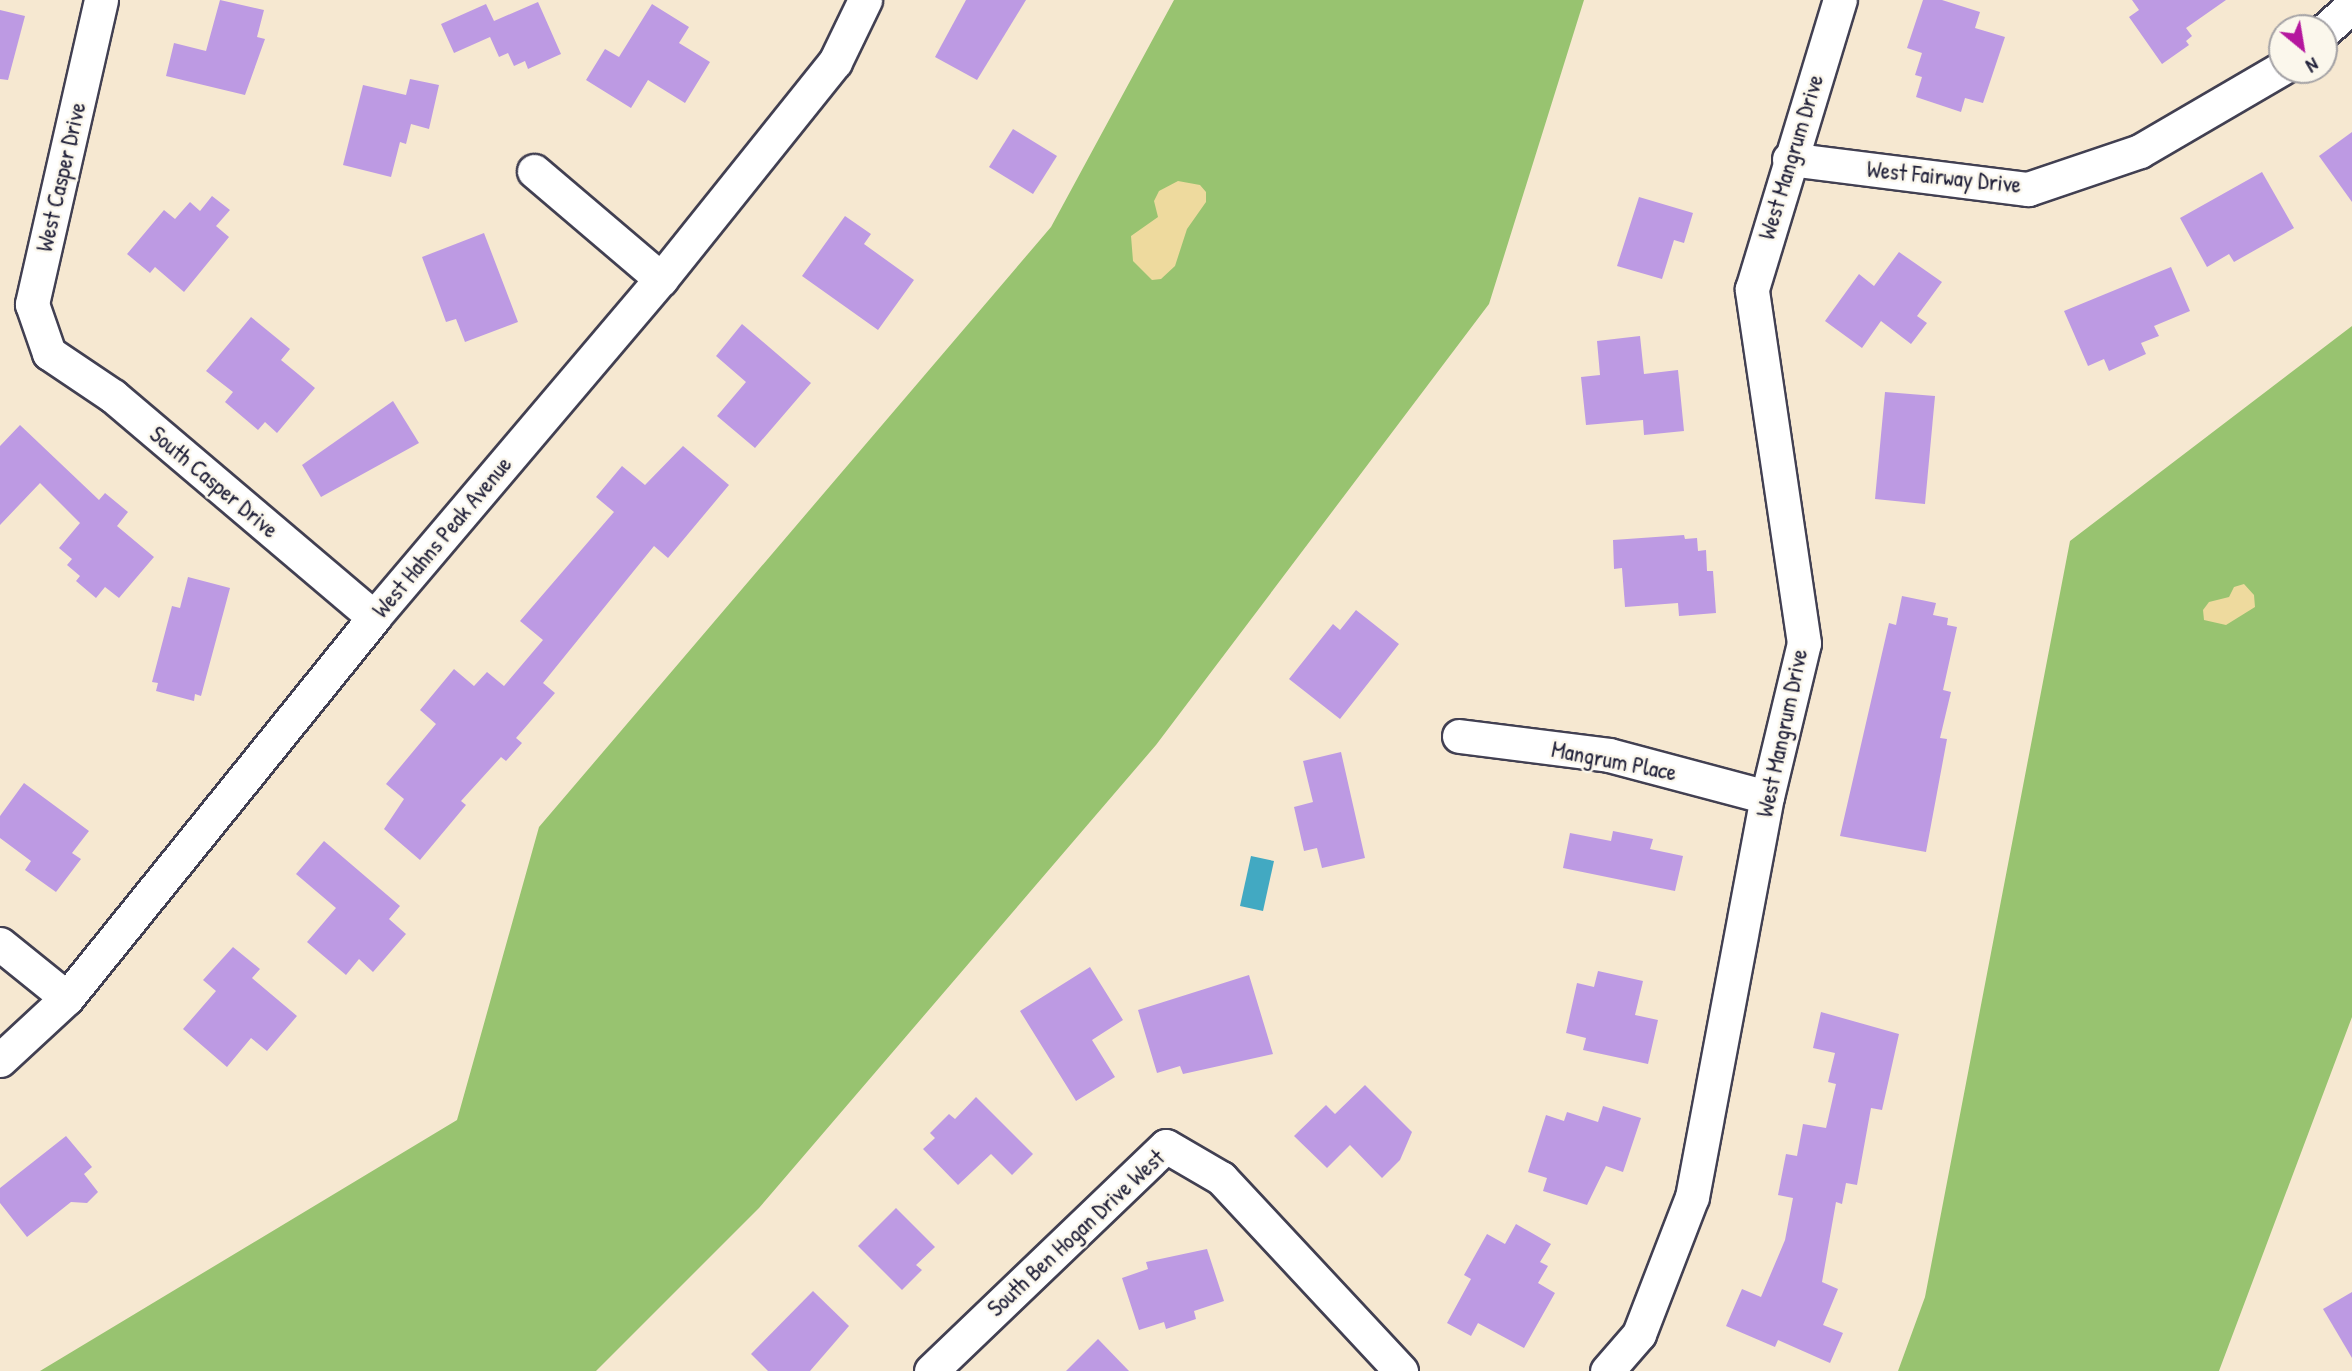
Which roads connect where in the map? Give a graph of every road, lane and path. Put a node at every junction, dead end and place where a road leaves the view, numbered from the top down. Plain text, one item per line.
1 (101, 0) edge
2 (866, 0) edge
3 (1840, 0) edge
4 (2352, 6) edge
5 (2338, 18) edge
6 (2268, 76) edge
7 (1789, 159) junction
8 (534, 171) dead end
9 (661, 279) junction
10 (49, 353) joint
11 (374, 617) junction
12 (1459, 736) dead end
13 (1767, 797) junction
14 (0, 944) edge
15 (67, 998) junction
16 (0, 1060) edge
17 (931, 1371) edge
18 (1402, 1371) edge
19 (1607, 1371) edge

1 - 10 street, West Casper Drive
2 - 9 street, West Hahns Peak Avenue
3 - 7 street, West Mangrum Drive
4 - 5 street
6 - 7 street, West Fairway Drive
7 - 13 street, West Mangrum Drive
8 - 9 street
9 - 11 street, West Hahns Peak Avenue
10 - 11 street, South Casper Drive
11 - 15 street, West Hahns Peak Avenue
12 - 13 street, Mangrum Place
13 - 19 street, West Mangrum Drive
14 - 15 street
15 - 16 street, West Hahns Peak Avenue
17 - 18 street, South Ben Hogan Drive West

